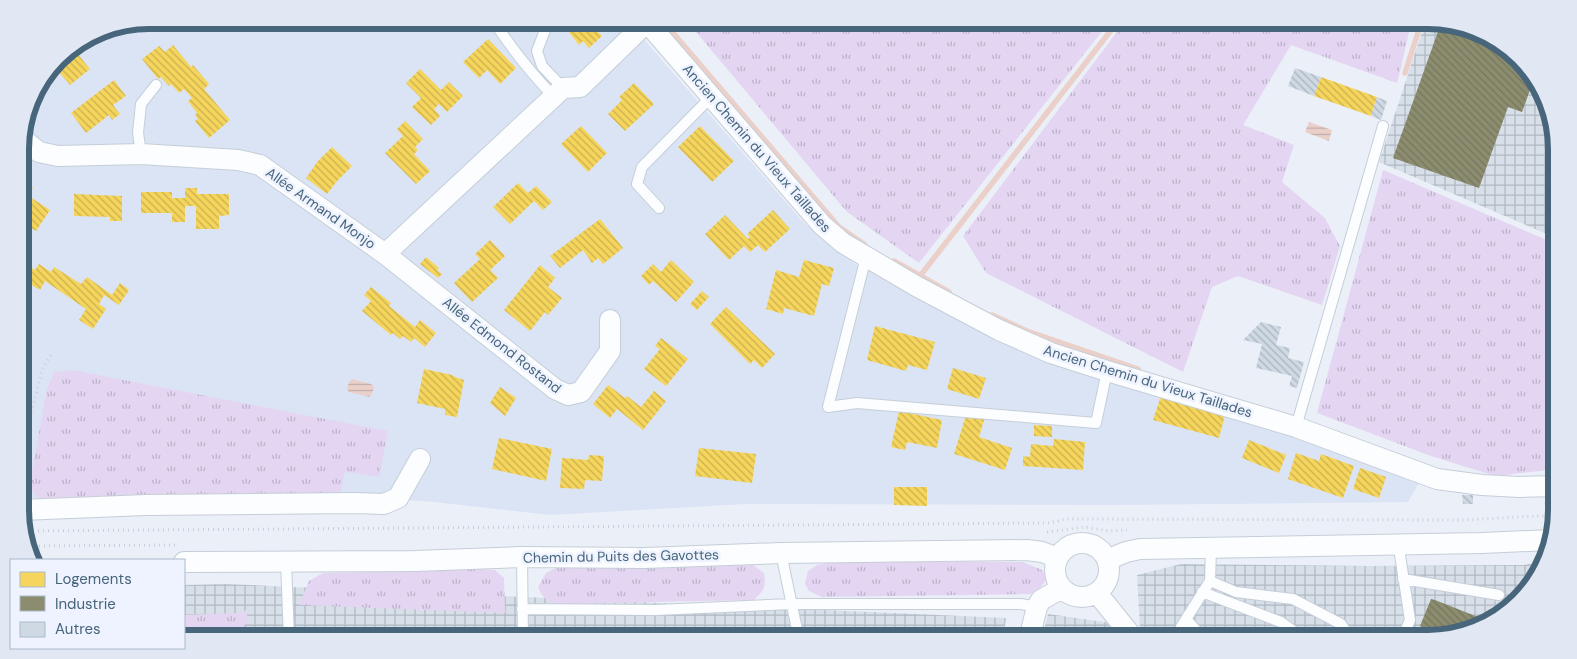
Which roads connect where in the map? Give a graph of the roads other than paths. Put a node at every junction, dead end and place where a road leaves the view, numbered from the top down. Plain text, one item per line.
1 (499, 29) edge
2 (545, 29) edge
3 (638, 29) edge
4 (653, 29) edge
5 (156, 85) dead end
6 (558, 92) junction
7 (711, 97) junction
8 (1383, 126) dead end
9 (29, 144) edge
10 (141, 154) junction
11 (660, 208) dead end
12 (386, 254) junction
13 (866, 257) junction
14 (610, 320) dead end
15 (1108, 371) junction
16 (1296, 427) junction
17 (420, 459) dead end
18 (1548, 486) edge
19 (29, 510) edge
20 (1544, 540) edge
21 (1400, 544) junction
22 (1211, 548) junction
23 (782, 553) junction
24 (522, 558) junction
25 (1058, 558) junction
26 (1107, 560) junction
27 (185, 562) edge
28 (286, 562) junction
29 (1404, 579) junction
30 (1210, 581) junction
31 (1062, 588) junction
32 (1202, 592) junction
33 (1097, 593) junction
34 (1499, 595) dead end
35 (792, 604) junction
36 (1037, 607) junction
37 (522, 609) junction
38 (1186, 619) junction
39 (289, 630) edge
40 (523, 630) edge
41 (797, 630) edge
42 (1034, 630) edge
43 (1127, 630) edge
44 (1182, 630) edge
45 (1196, 630) edge
46 (1292, 630) edge
47 (1345, 630) edge
48 (1406, 630) edge

1 - 6 lane
2 - 6 lane
3 - 6 street
4 - 7 street, Ancien Chemin du Vieux Taillades
5 - 10 lane
6 - 12 street, Allée Armand Monjo
7 - 11 lane
7 - 13 street, Ancien Chemin du Vieux Taillades
8 - 16 lane
9 - 10 street, Allée Armand Monjo
10 - 12 street, Allée Armand Monjo
12 - 14 street, Allée Edmond Rostand
13 - 15 street, Ancien Chemin du Vieux Taillades
13 - 15 lane
15 - 16 street, Ancien Chemin du Vieux Taillades
16 - 18 street, Ancien Chemin du Vieux Taillades
17 - 19 street
20 - 21 street
21 - 22 street
21 - 29 lane
22 - 26 street
22 - 30 lane
23 - 24 street, Chemin du Puits des Gavottes
23 - 25 street, Chemin du Puits des Gavottes
23 - 35 lane
24 - 28 street, Chemin du Puits des Gavottes
24 - 37 lane
25 - 26 street
25 - 31 street
26 - 33 street
27 - 28 street, Chemin du Puits des Gavottes
28 - 39 lane
29 - 34 lane
29 - 48 lane
30 - 32 lane
30 - 47 lane
31 - 33 street
31 - 36 street
32 - 38 lane
32 - 46 lane
33 - 43 street
35 - 36 lane
35 - 37 lane
35 - 41 lane
36 - 42 street
37 - 40 lane
38 - 44 lane
38 - 45 lane

